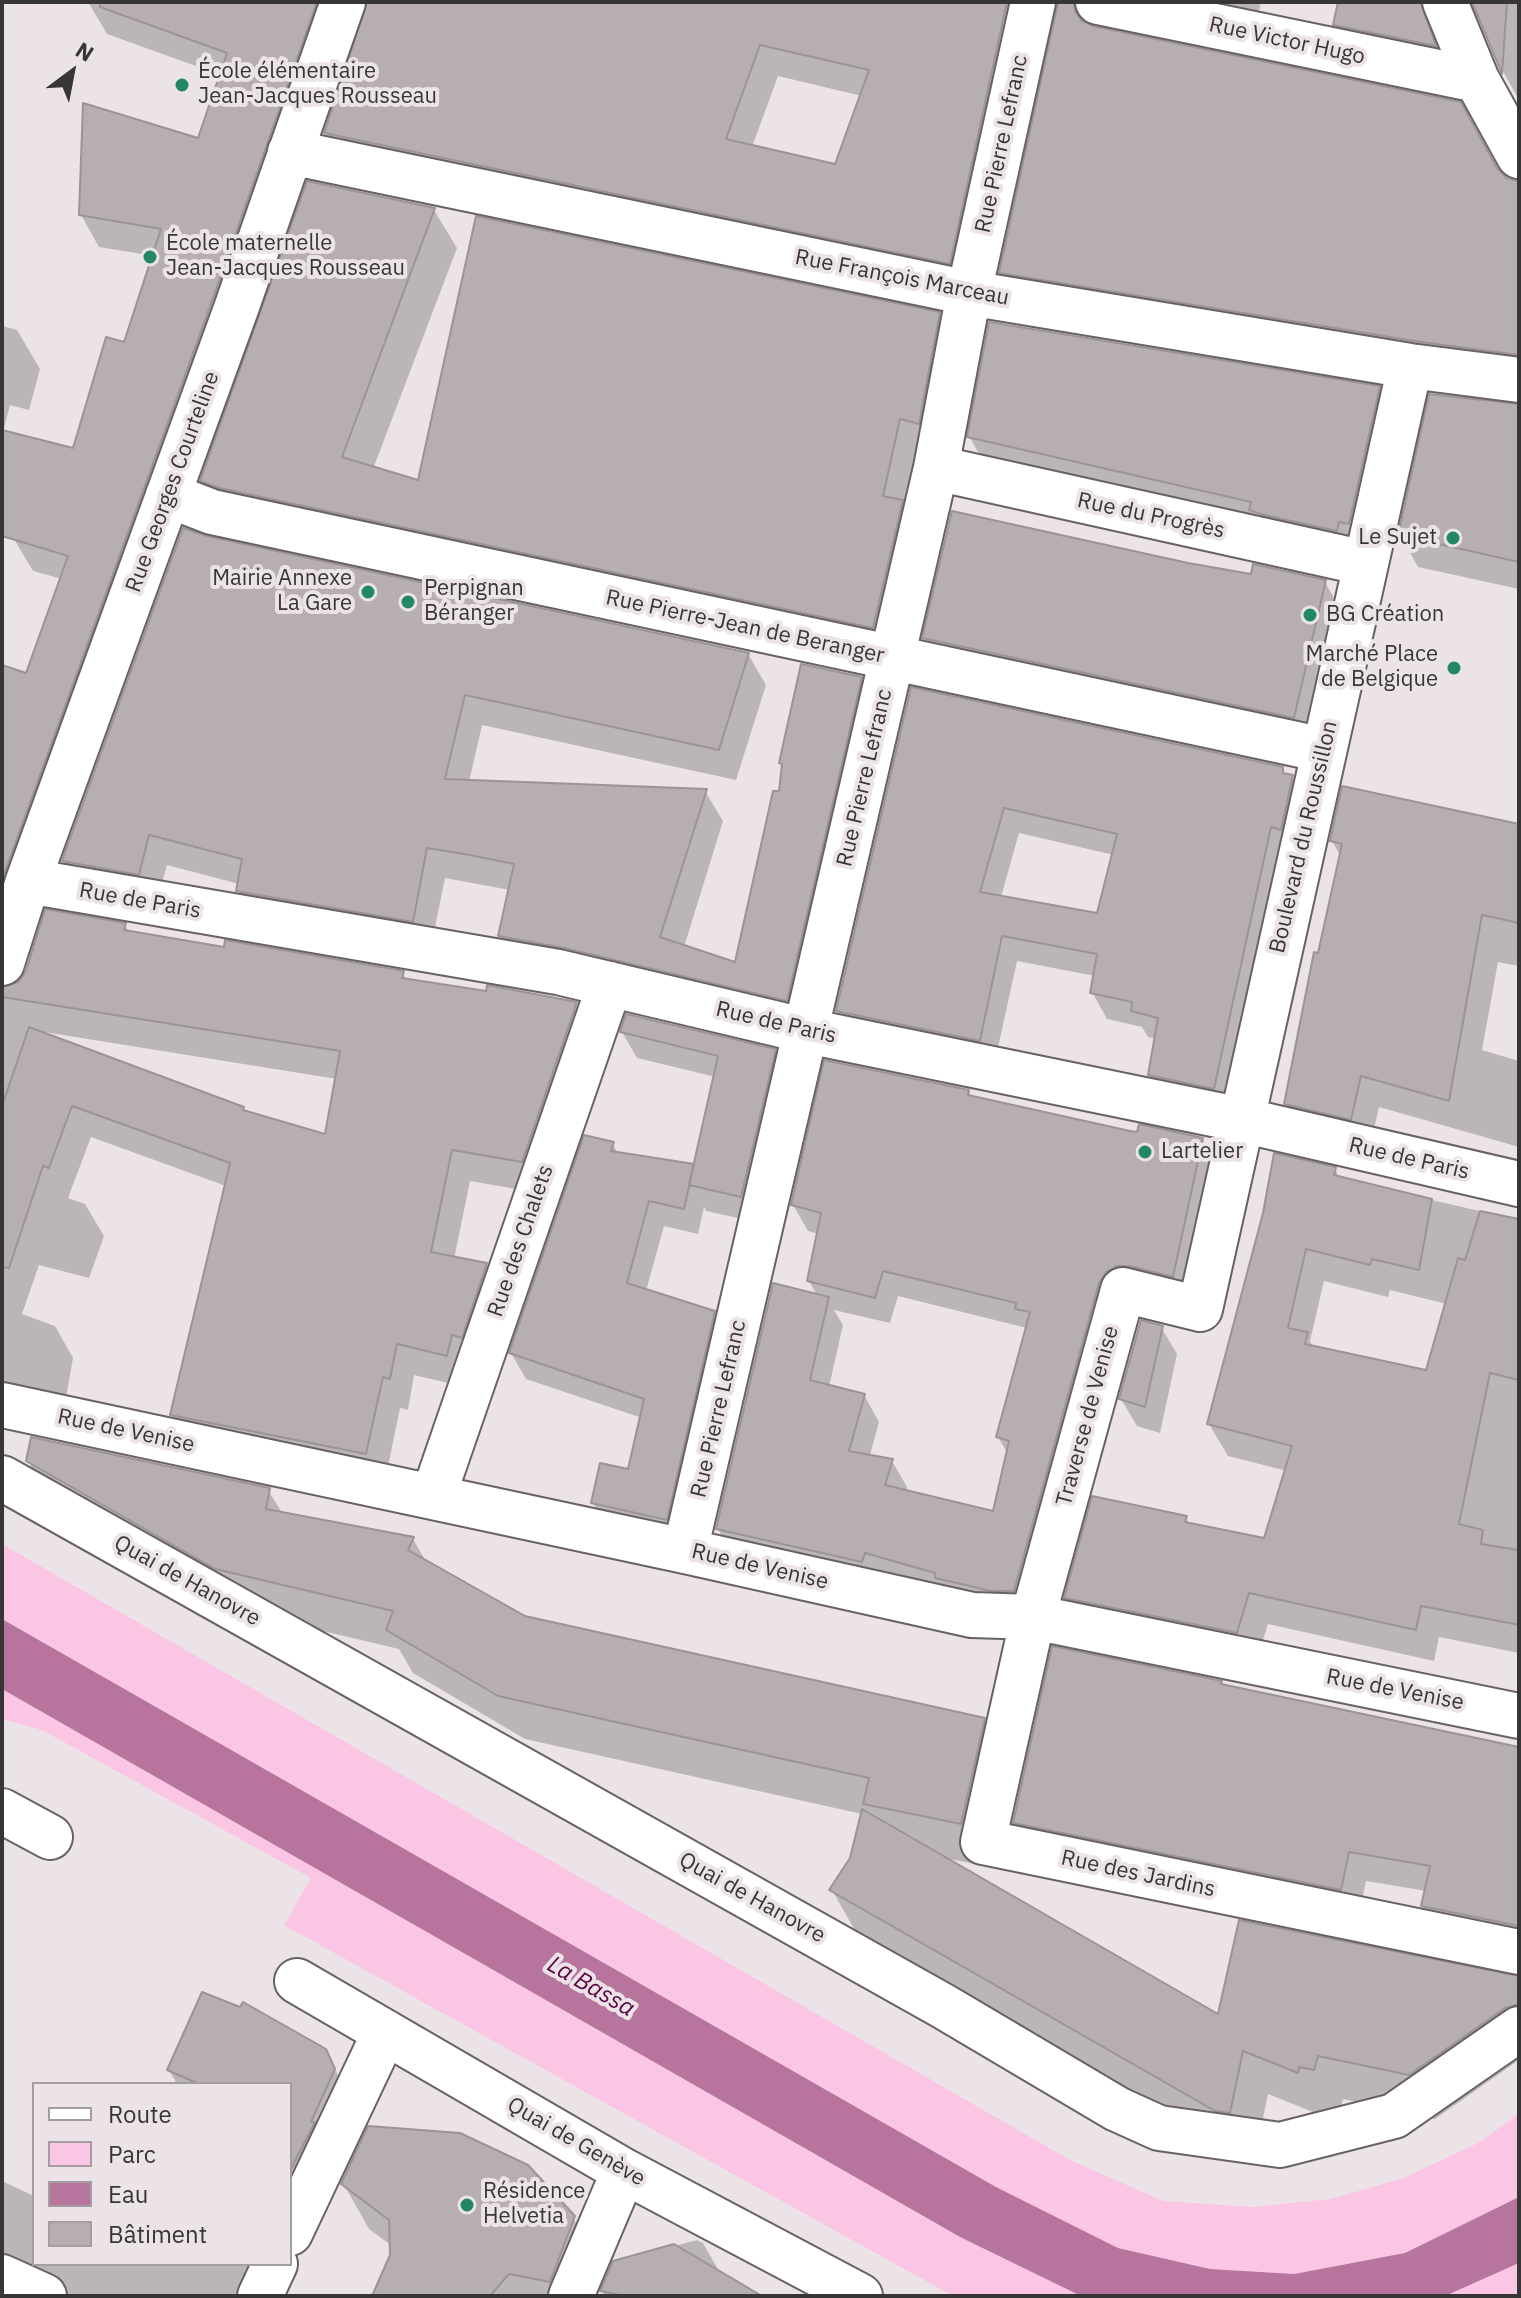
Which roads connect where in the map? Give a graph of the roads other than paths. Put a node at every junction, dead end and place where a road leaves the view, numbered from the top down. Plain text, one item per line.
1 (343, 2) edge
2 (1033, 2) edge
3 (1098, 2) edge
4 (1445, 2) edge
5 (1477, 80) junction
6 (290, 152) junction
7 (1519, 156) edge
8 (969, 293) junction
9 (1410, 366) junction
10 (1519, 380) edge
11 (936, 468) junction
12 (168, 495) junction
13 (1365, 563) junction
14 (892, 658) junction
15 (1324, 750) junction
16 (28, 881) junction
17 (2, 963) edge
18 (610, 984) junction
19 (807, 1031) junction
20 (1242, 1120) junction
21 (1519, 1184) edge
22 (1200, 1309) joint
23 (2, 1405) edge
24 (2, 1478) edge
25 (433, 1497) junction
26 (685, 1551) junction
27 (1033, 1617) junction
28 (1519, 1716) edge
29 (2, 1811) edge
30 (50, 1837) dead end
31 (1519, 1952) edge
32 (297, 1981) dead end
33 (1519, 2029) edge
34 (385, 2032) junction
35 (624, 2171) junction
36 (292, 2229) edge
37 (274, 2266) edge
38 (2, 2277) edge
39 (44, 2296) edge
40 (260, 2296) edge
41 (571, 2296) edge
42 (860, 2296) edge

1 - 6 street, Rue Georges Courteline
2 - 8 street, Rue Pierre Lefranc
3 - 5 street, Rue Victor Hugo
4 - 5 street
5 - 7 street
6 - 8 street, Rue François Marceau
6 - 12 street, Rue Georges Courteline
8 - 9 street, Rue François Marceau
8 - 11 street, Rue Pierre Lefranc
9 - 10 street, Rue François Marceau
9 - 13 street, Boulevard du Roussillon
11 - 13 street, Rue du Progrès
11 - 14 street, Rue Pierre Lefranc
12 - 14 street, Rue Pierre-Jean de Beranger
12 - 16 street, Rue Georges Courteline
13 - 15 street, Boulevard du Roussillon
14 - 15 street, Rue Pierre-Jean de Beranger
14 - 19 street, Rue Pierre Lefranc
15 - 20 street, Boulevard du Roussillon
16 - 17 street, Rue Georges Courteline
16 - 18 street, Rue de Paris
18 - 19 street, Rue de Paris
18 - 25 street, Rue des Chalets
19 - 20 street, Rue de Paris
19 - 26 street, Rue Pierre Lefranc
20 - 21 street, Rue de Paris
20 - 22 street, Boulevard du Roussillon
22 - 27 street, Traverse de Venise
23 - 25 street, Rue de Venise
24 - 33 street, Quai de Hanovre
25 - 26 street, Rue de Venise
26 - 27 street, Rue de Venise
27 - 28 street, Rue de Venise
27 - 31 street, Rue des Jardins
29 - 30 street
32 - 34 street, Quai de Genève
34 - 35 street, Quai de Genève
34 - 36 street
35 - 41 street
35 - 42 street, Quai de Genève
37 - 40 street
38 - 39 street

